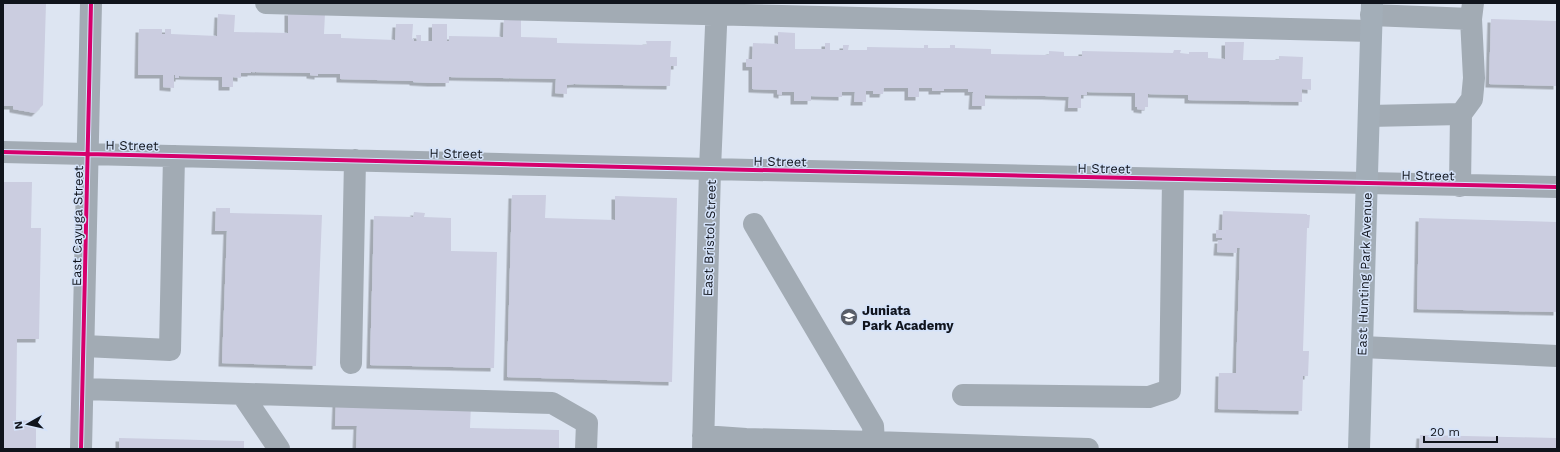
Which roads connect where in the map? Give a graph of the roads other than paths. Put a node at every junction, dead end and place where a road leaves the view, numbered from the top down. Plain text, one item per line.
1 (91, 3) edge
2 (266, 3) edge
3 (717, 9) edge
4 (1447, 10) edge
5 (1472, 11) edge
6 (1372, 16) edge
7 (1461, 114) junction
8 (1369, 116) junction
9 (3, 152) edge
10 (88, 154) junction
11 (174, 156) junction
12 (355, 160) junction
13 (710, 169) junction
14 (1173, 179) junction
15 (1367, 184) junction
16 (1460, 186) junction
17 (1557, 188) edge
18 (754, 224) dead end
19 (84, 346) junction
20 (1362, 347) junction
21 (1557, 356) edge
22 (350, 363) dead end
23 (83, 389) junction
24 (242, 394) junction
25 (963, 395) dead end
26 (703, 443) edge
27 (872, 446) edge
28 (81, 449) edge
29 (279, 449) edge
30 (586, 449) edge
31 (1088, 449) edge
32 (1359, 449) edge

1 - 10 street, East Cayuga Street
2 - 3 street
3 - 6 street
3 - 13 street, East Bristol Street
4 - 5 street
4 - 6 street
5 - 7 street
6 - 8 main road, East Hunting Park Avenue
7 - 8 street
7 - 16 street
8 - 15 main road, East Hunting Park Avenue
9 - 10 street, H Street
10 - 11 street, H Street
10 - 19 street, East Cayuga Street
11 - 12 street, H Street
11 - 19 street
12 - 13 street, H Street
12 - 22 street
13 - 14 street, H Street
13 - 26 street, East Bristol Street
14 - 15 street, H Street
14 - 25 street
15 - 16 street, H Street
15 - 20 main road, East Hunting Park Avenue
16 - 17 street, H Street
18 - 27 street
19 - 23 street, East Cayuga Street
20 - 21 street
20 - 32 main road, East Hunting Park Avenue
23 - 24 street
23 - 28 street, East Cayuga Street
24 - 29 street
24 - 30 street
26 - 27 street
27 - 31 street

